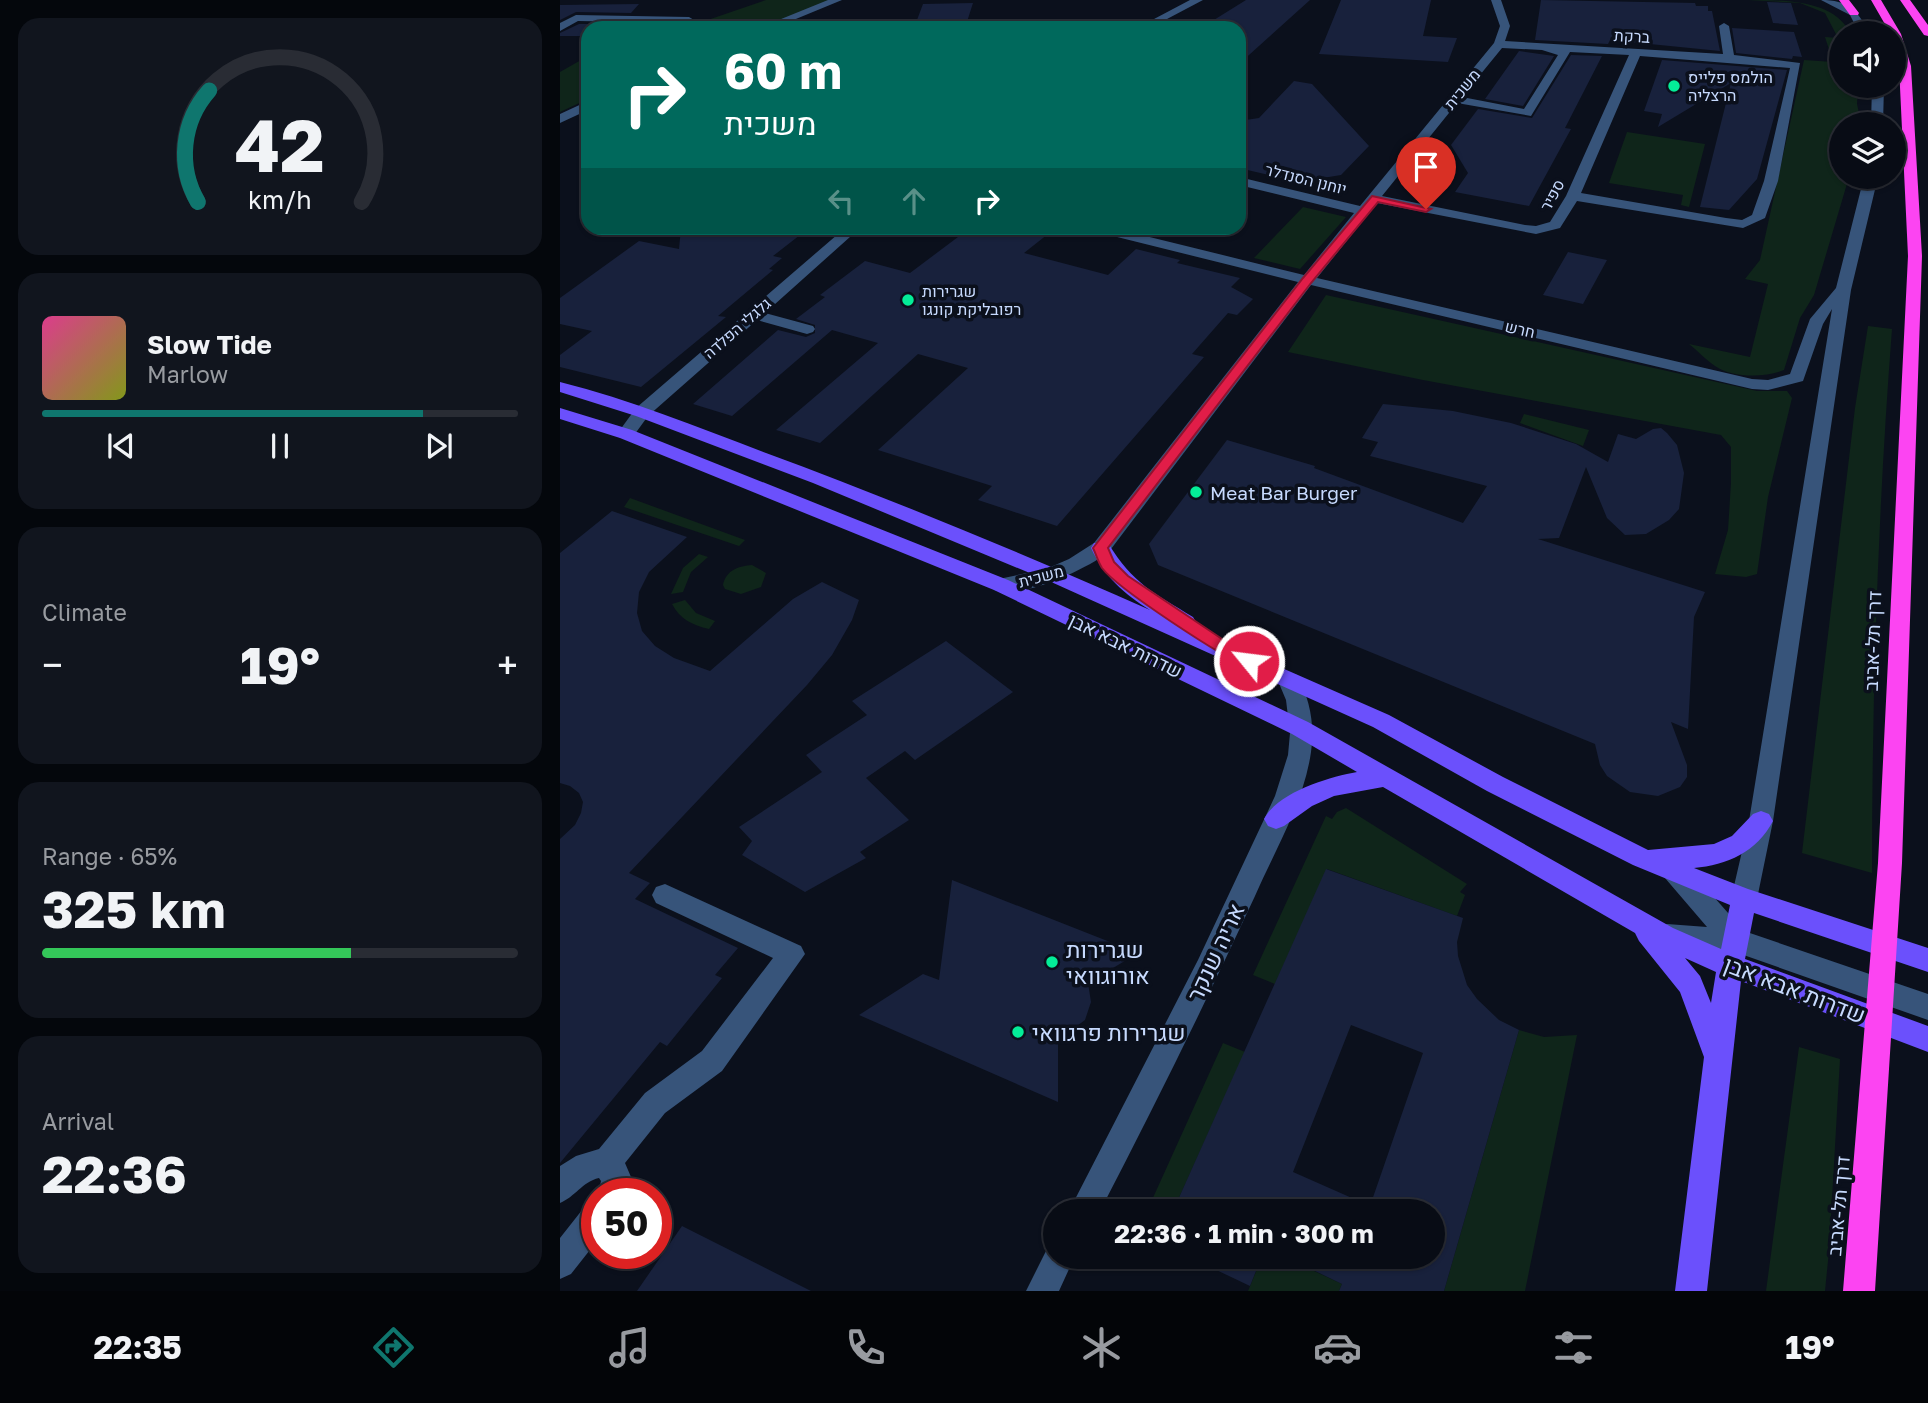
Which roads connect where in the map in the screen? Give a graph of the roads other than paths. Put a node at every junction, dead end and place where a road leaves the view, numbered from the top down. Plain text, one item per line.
1 (839, 0) edge
2 (1198, 0) edge
3 (1496, 0) edge
4 (1826, 0) edge
5 (1844, 0) edge
6 (1876, 0) edge
7 (1905, 0) edge
8 (1854, 13) junction
9 (690, 20) dead end
10 (783, 21) edge
11 (789, 21) edge
12 (1156, 21) edge
13 (1858, 21) edge
14 (1724, 26) dead end
15 (560, 28) edge
16 (1927, 31) edge
17 (1507, 44) junction
18 (1636, 51) junction
19 (1729, 58) junction
20 (1453, 99) junction
21 (581, 106) edge
22 (560, 116) edge
23 (1246, 182) edge
24 (1868, 189) edge
25 (1573, 196) junction
26 (1370, 205) junction
27 (845, 235) edge
28 (1126, 235) edge
29 (1307, 281) junction
30 (1843, 289) junction
31 (752, 314) junction
32 (807, 329) dead end
33 (560, 387) edge
34 (642, 412) junction
35 (560, 413) edge
36 (626, 434) junction
37 (1101, 548) junction
38 (1056, 576) junction
39 (1000, 585) junction
40 (1228, 651) junction
41 (1289, 681) junction
42 (1300, 728) junction
43 (1390, 777) junction
44 (1276, 819) junction
45 (1760, 821) junction
46 (1642, 858) junction
47 (1675, 870) junction
48 (665, 895) dead end
49 (1744, 899) junction
50 (1637, 922) junction
51 (1664, 936) joint
52 (1732, 952) junction
53 (1928, 960) edge
54 (1928, 1007) edge
55 (1928, 1039) edge
56 (1718, 1058) junction
57 (607, 1163) junction
58 (616, 1178) edge
59 (564, 1184) edge
60 (1090, 1199) edge
61 (581, 1236) edge
62 (560, 1263) edge
63 (1053, 1269) edge
64 (1042, 1291) edge
65 (1691, 1291) edge
66 (1859, 1291) edge

1 - 10 street
1 - 11 street
2 - 12 street
3 - 17 street
4 - 8 street
5 - 8 highway
6 - 66 highway, דרך תל-אביב
7 - 16 highway
8 - 13 street
9 - 15 street
14 - 19 street
17 - 18 street, ברקת
17 - 20 street, משכית
17 - 20 street
18 - 19 street, ברקת
18 - 25 street, ספיר
19 - 25 street, ברקת
20 - 26 street, משכית
21 - 22 street
23 - 26 street, יוחנן הסנדלר
24 - 30 street
25 - 26 street, ספיר
26 - 29 street, משכית
27 - 31 street, גלגלי הפלדה
28 - 29 street, חרש
29 - 30 street, חרש
29 - 37 street, משכית
30 - 45 street
31 - 32 street
31 - 34 street, גלגלי הפלדה
33 - 34 main road, שדרות אבא אבן
34 - 36 street, גלגלי הפלדה
34 - 38 main road, שדרות אבא אבן
35 - 36 main road, שדרות אבא אבן
36 - 39 main road, שדרות אבא אבן
37 - 38 street, משכית
37 - 40 main road
38 - 39 street, משכית
38 - 40 main road, שדרות אבא אבן
39 - 42 main road, שדרות אבא אבן
40 - 41 main road, שדרות אבא אבן
41 - 42 street, אריה שנקר
41 - 46 main road, שדרות אבא אבן
42 - 43 main road, שדרות אבא אבן
42 - 44 street, אריה שנקר
43 - 44 main road
43 - 50 main road, שדרות אבא אבן
44 - 60 street, אריה שנקר
45 - 46 main road
45 - 49 street
46 - 47 main road, שדרות אבא אבן
47 - 49 main road, שדרות אבא אבן
47 - 52 street, שדרות אבא אבן
48 - 57 street
49 - 52 main road
49 - 53 main road, שדרות אבא אבן
50 - 51 main road, שדרות אבא אבן
50 - 56 main road
51 - 52 street, שדרות אבא אבן
52 - 54 street, שדרות אבא אבן
52 - 55 main road, שדרות אבא אבן
52 - 56 main road
56 - 65 main road
57 - 58 street
57 - 59 street
61 - 62 street
63 - 64 street

